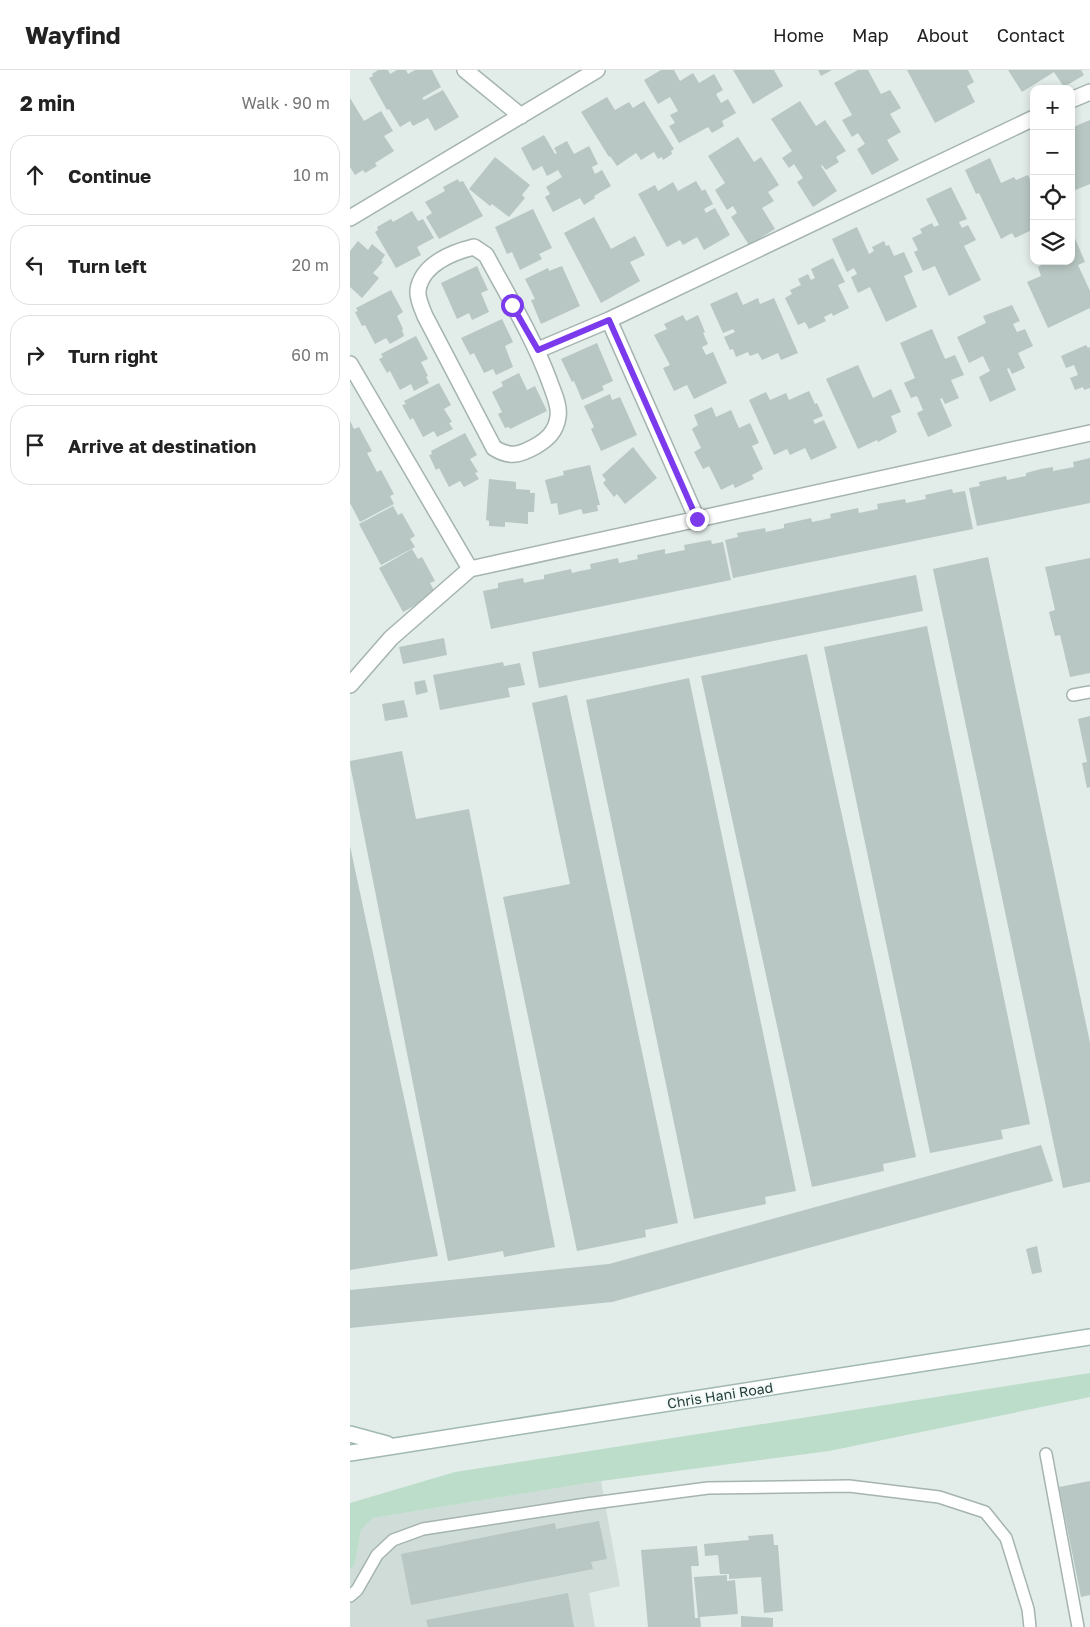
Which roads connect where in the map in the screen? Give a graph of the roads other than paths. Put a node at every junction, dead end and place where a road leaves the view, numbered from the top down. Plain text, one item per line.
1 (465, 70) edge
2 (598, 70) edge
3 (1090, 92) edge
4 (1075, 98) edge
5 (521, 116) junction
6 (1030, 120) edge
7 (350, 218) edge
8 (609, 320) junction
9 (538, 350) junction
10 (350, 364) edge
11 (1090, 433) edge
12 (697, 519) junction
13 (470, 569) junction
14 (350, 685) edge
15 (1090, 692) edge
16 (1074, 696) dead end
17 (1090, 1337) edge
18 (350, 1434) edge
19 (398, 1446) junction
20 (369, 1450) junction
21 (350, 1454) edge
22 (1046, 1454) dead end
23 (350, 1461) edge
24 (350, 1596) edge
25 (1030, 1627) edge
26 (1078, 1627) edge

1 - 5 street
2 - 5 street
3 - 4 street
5 - 7 street
6 - 8 street
8 - 9 street
8 - 12 street
9 - 9 street
10 - 13 street
11 - 12 street
12 - 13 street
13 - 14 street
15 - 16 lane
17 - 19 street, Chris Hani Road
18 - 19 street
19 - 20 street, Chris Hani Road
20 - 21 street, Chris Hani Road
20 - 23 street
22 - 26 lane
24 - 25 lane

